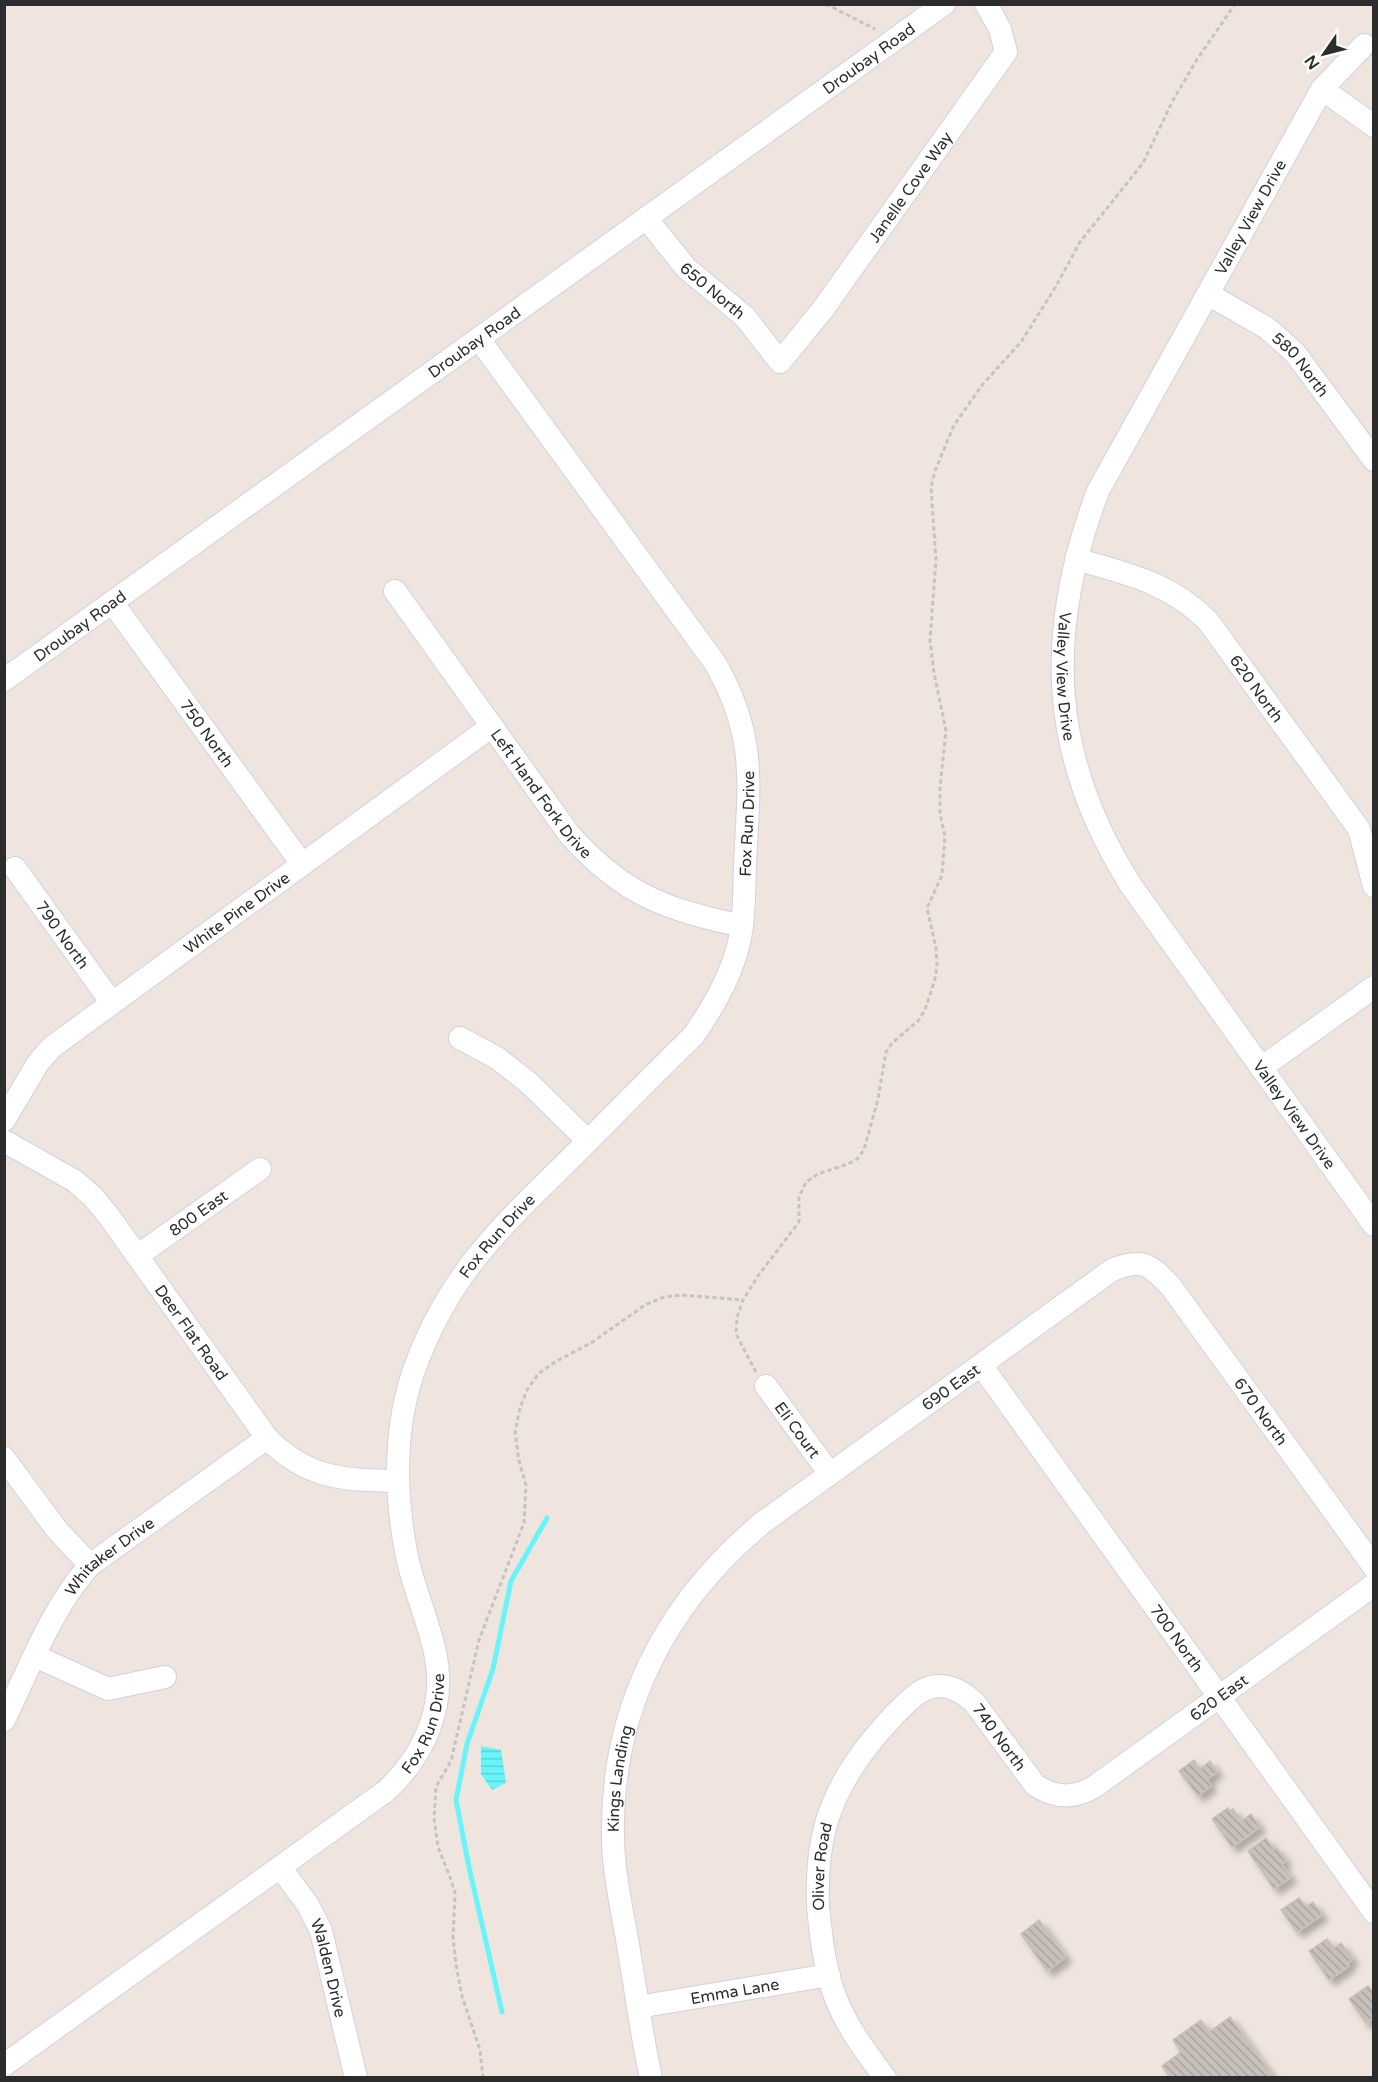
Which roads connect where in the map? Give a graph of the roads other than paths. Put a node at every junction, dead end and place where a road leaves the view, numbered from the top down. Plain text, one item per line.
1 (944, 4) edge
2 (986, 4) edge
3 (1364, 45) dead end
4 (1322, 88) junction
5 (1374, 126) edge
6 (646, 218) junction
7 (1208, 294) junction
8 (479, 339) junction
9 (780, 362) joint
10 (1374, 460) edge
11 (1076, 559) junction
12 (395, 591) dead end
13 (112, 602) junction
14 (4, 680) edge
15 (492, 726) junction
16 (1366, 825) edge
17 (302, 864) junction
18 (15, 868) dead end
19 (1374, 886) edge
20 (742, 926) junction
21 (1374, 987) edge
22 (112, 1003) junction
23 (460, 1038) dead end
24 (1261, 1068) junction
25 (4, 1120) edge
26 (4, 1141) edge
27 (588, 1141) junction
28 (260, 1169) dead end
29 (1374, 1225) edge
30 (137, 1256) junction
31 (1144, 1263) joint
32 (981, 1365) junction
33 (766, 1386) road end
34 (267, 1438) junction
35 (4, 1458) edge
36 (830, 1474) junction
37 (398, 1481) junction
38 (762, 1523) joint
39 (90, 1565) junction
40 (1374, 1567) edge
41 (1374, 1585) edge
42 (35, 1656) junction
43 (165, 1677) dead end
44 (937, 1686) joint
45 (1219, 1698) junction
46 (4, 1720) edge
47 (1060, 1796) joint
48 (280, 1867) junction
49 (1374, 1912) edge
50 (829, 1975) junction
51 (638, 2007) junction
52 (4, 2065) edge
53 (356, 2078) edge
54 (651, 2078) edge
55 (885, 2078) edge

1 - 6 street, Droubay Road
2 - 9 street, Janelle Cove Way
3 - 4 street, Valley View Drive
4 - 5 street
4 - 7 street, Valley View Drive
6 - 8 street, Droubay Road
6 - 9 street, 650 North
7 - 10 street, 580 North
7 - 11 street, Valley View Drive
8 - 13 street, Droubay Road
8 - 20 street, Fox Run Drive
11 - 16 street, 620 North
11 - 24 street, Valley View Drive
12 - 15 street, Left Hand Fork Drive
13 - 14 street, Droubay Road
13 - 17 street, 750 North
15 - 17 street, White Pine Drive
15 - 20 street, Left Hand Fork Drive
16 - 19 street, 620 North
17 - 22 street, White Pine Drive
18 - 22 street, 790 North
20 - 27 street, Fox Run Drive
21 - 24 street
22 - 25 street, White Pine Drive
23 - 27 street
24 - 29 street, Valley View Drive
26 - 30 street, Deer Flat Road
27 - 37 street, Fox Run Drive
28 - 30 street, 800 East
30 - 34 street, Deer Flat Road
31 - 32 street, 690 East
31 - 40 street, 670 North
32 - 36 street, 690 East
32 - 45 street, 700 North
33 - 36 street, Eli Court
34 - 37 street, Deer Flat Road
34 - 39 street, Whitaker Drive
35 - 39 street
36 - 38 street, 690 East
37 - 48 street, Fox Run Drive
38 - 51 street, Kings Landing
39 - 42 street, Whitaker Drive
41 - 45 street, 620 East
42 - 43 street
42 - 46 street, Whitaker Drive
44 - 47 street, 740 North
44 - 50 street, Oliver Road
45 - 47 street, 620 East
45 - 49 street, 700 North
48 - 52 street, Fox Run Drive
48 - 53 street, Walden Drive
50 - 51 street, Emma Lane
50 - 55 street, Oliver Road
51 - 54 street, Kings Landing

